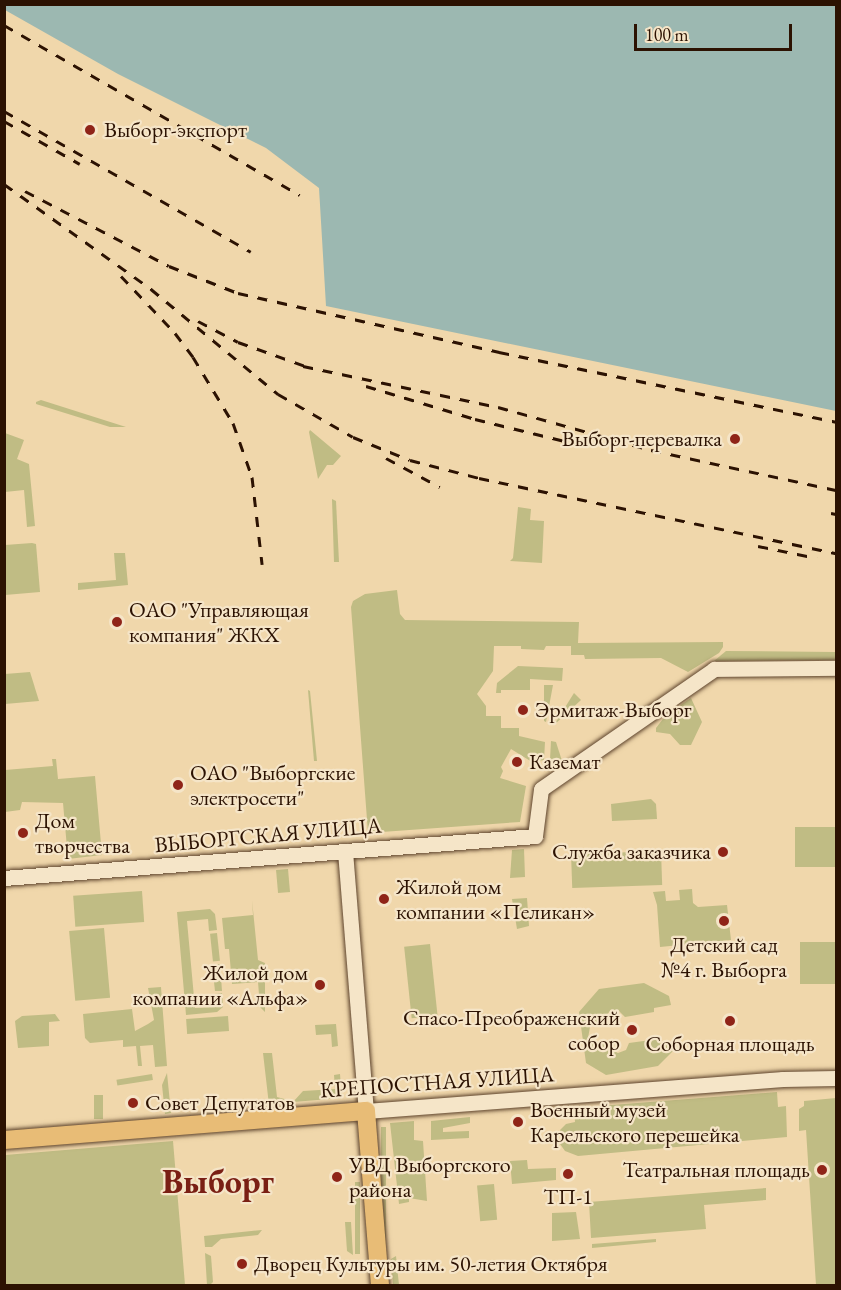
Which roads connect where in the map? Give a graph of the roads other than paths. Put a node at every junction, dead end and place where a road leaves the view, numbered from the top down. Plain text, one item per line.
1 (837, 669) edge
2 (345, 851) junction
3 (4, 878) edge
4 (837, 1078) edge
5 (366, 1112) junction
6 (4, 1140) edge
7 (380, 1286) edge

1 - 2 street, ВЫБОРГСКАЯ УЛИЦА
2 - 3 street, ВЫБОРГСКАЯ УЛИЦА
2 - 5 street
4 - 5 street, КРЕПОСТНАЯ УЛИЦА
5 - 6 main road, КРЕПОСТНАЯ УЛИЦА
5 - 7 main road

